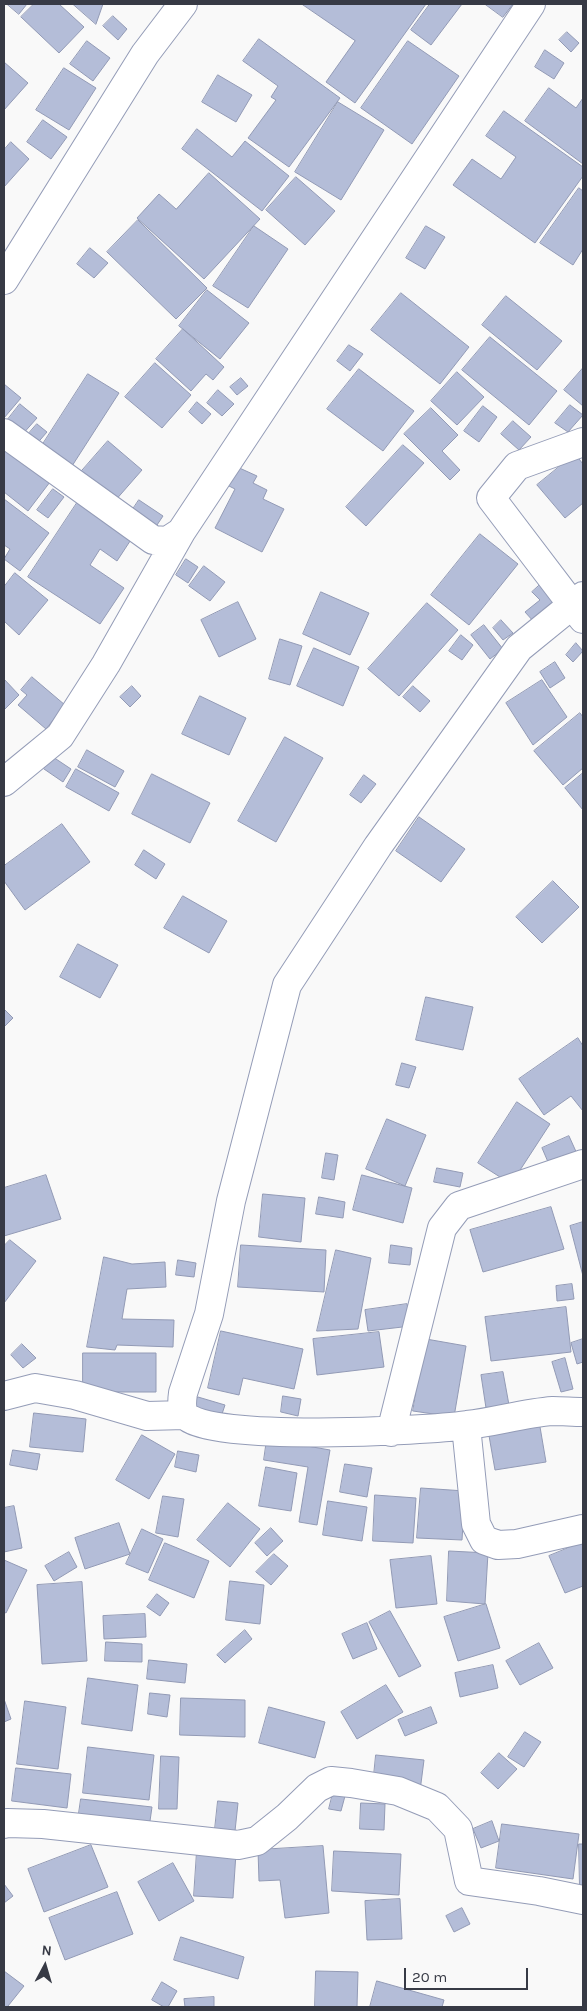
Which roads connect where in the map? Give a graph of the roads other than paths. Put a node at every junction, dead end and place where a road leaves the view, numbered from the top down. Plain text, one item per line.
1 (183, 4) edge
2 (531, 4) edge
3 (4, 280) edge
4 (4, 432) edge
5 (583, 442) edge
6 (181, 532) junction
7 (580, 607) edge
8 (4, 782) edge
9 (583, 1164) edge
10 (4, 1396) edge
11 (583, 1412) edge
12 (185, 1415) junction
13 (466, 1426) junction
14 (391, 1432) junction
15 (583, 1529) edge
16 (4, 1824) edge
17 (583, 1900) edge

1 - 3 street
2 - 6 street
4 - 6 street
5 - 7 street
6 - 8 street
7 - 12 street
9 - 14 street
10 - 12 street
11 - 13 street
12 - 14 street
13 - 14 street
13 - 15 street
16 - 17 street

